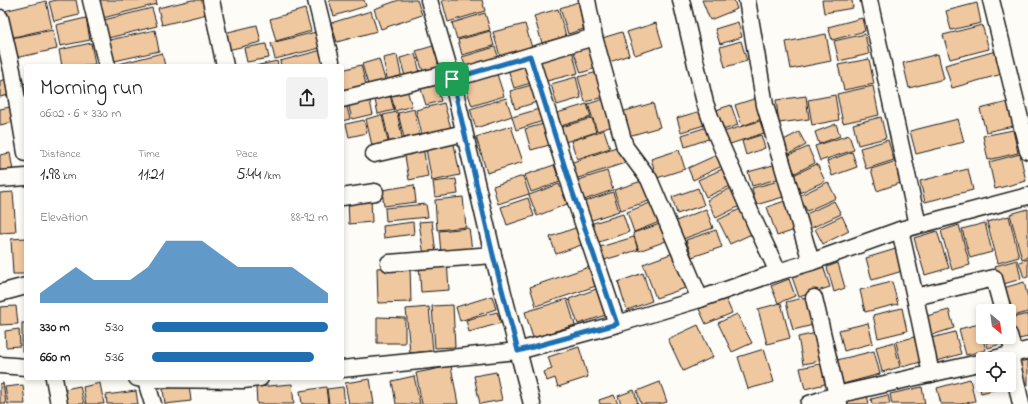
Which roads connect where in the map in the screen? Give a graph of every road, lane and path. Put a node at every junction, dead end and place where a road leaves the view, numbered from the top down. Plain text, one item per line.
1 (90, 0) edge
2 (211, 0) edge
3 (316, 0) edge
4 (429, 0) edge
5 (587, 0) edge
6 (681, 0) edge
7 (747, 0) edge
8 (869, 0) edge
9 (990, 0) edge
10 (0, 18) edge
11 (594, 37) junction
12 (530, 56) junction
13 (330, 61) dead end
14 (106, 64) edge
15 (225, 64) edge
16 (451, 76) junction
17 (344, 99) edge
18 (464, 133) junction
19 (24, 141) edge
20 (1028, 151) edge
21 (374, 154) dead end
22 (24, 177) edge
23 (0, 179) edge
24 (375, 192) dead end
25 (1028, 196) edge
26 (344, 197) edge
27 (918, 225) junction
28 (900, 230) junction
29 (493, 255) junction
30 (811, 262) junction
31 (389, 263) dead end
32 (778, 272) junction
33 (24, 287) edge
34 (0, 293) edge
35 (916, 297) junction
36 (700, 298) junction
37 (814, 298) dead end
38 (1001, 304) edge
39 (617, 324) junction
40 (518, 351) junction
41 (1017, 353) edge
42 (976, 364) edge
43 (0, 365) edge
44 (24, 367) edge
45 (344, 369) edge
46 (931, 374) junction
47 (54, 380) edge
48 (143, 380) edge
49 (837, 400) edge
50 (59, 404) edge
51 (153, 404) edge
52 (532, 404) edge
53 (809, 404) edge
54 (1021, 404) edge

1 - 14 street
2 - 15 street
3 - 13 street
4 - 16 street
5 - 11 street
6 - 32 street
7 - 30 street
8 - 27 street
9 - 20 street
10 - 19 street
11 - 12 street
11 - 36 street
12 - 16 street
12 - 39 street
16 - 17 street
16 - 18 street
18 - 21 street
18 - 29 street
22 - 23 street
24 - 26 street
25 - 27 street
27 - 28 street
28 - 30 street
28 - 35 street
29 - 31 street
29 - 40 street
30 - 32 street
32 - 36 street
33 - 34 street
35 - 38 street
35 - 46 street
36 - 39 street
37 - 49 street
39 - 40 street
40 - 45 street
40 - 52 street
41 - 54 street
42 - 46 street
43 - 44 street
46 - 49 street
47 - 50 street
48 - 51 street
49 - 53 street

